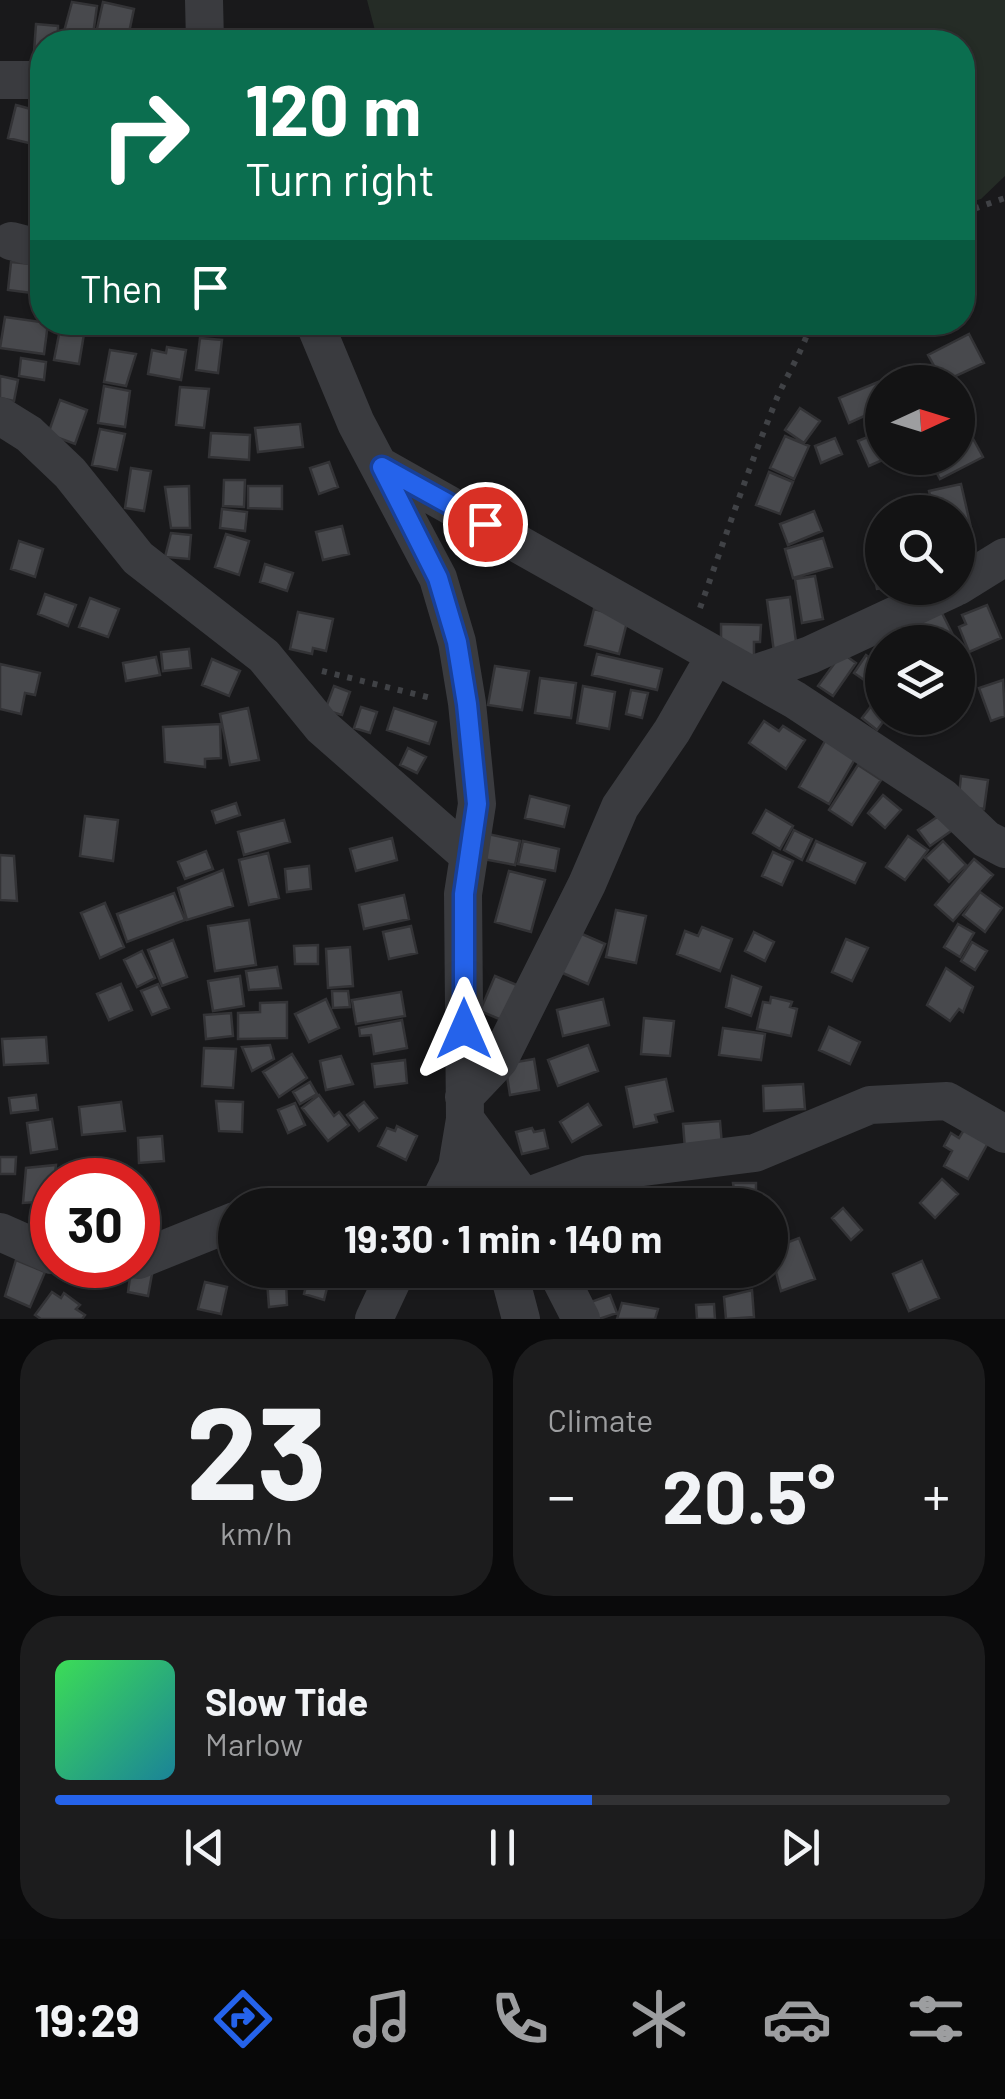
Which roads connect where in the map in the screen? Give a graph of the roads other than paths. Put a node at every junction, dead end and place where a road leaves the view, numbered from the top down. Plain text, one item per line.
1 (204, 0) edge
2 (205, 30) edge
3 (0, 80) edge
4 (30, 80) edge
5 (319, 335) edge
6 (0, 416) edge
7 (382, 467) junction
8 (1005, 557) edge
9 (975, 575) edge
10 (917, 605) edge
11 (702, 646) junction
12 (751, 676) junction
13 (1005, 849) edge
14 (468, 855) junction
15 (465, 1108) junction
16 (1005, 1134) edge
17 (446, 1188) edge
18 (508, 1188) edge
19 (552, 1188) edge
20 (218, 1228) edge
21 (0, 1232) edge
22 (30, 1245) edge
23 (160, 1251) edge
24 (389, 1288) edge
25 (513, 1288) edge
26 (565, 1288) edge
27 (374, 1319) edge
28 (521, 1319) edge
29 (580, 1319) edge

1 - 2 street
3 - 4 street
5 - 7 street
6 - 14 street
7 - 11 street
7 - 14 street
8 - 9 street
10 - 12 street
11 - 12 street
11 - 15 street
12 - 13 street
14 - 15 street
15 - 17 street
15 - 18 street
16 - 19 street
20 - 23 street
21 - 22 street
24 - 27 street
25 - 28 street
26 - 29 street

